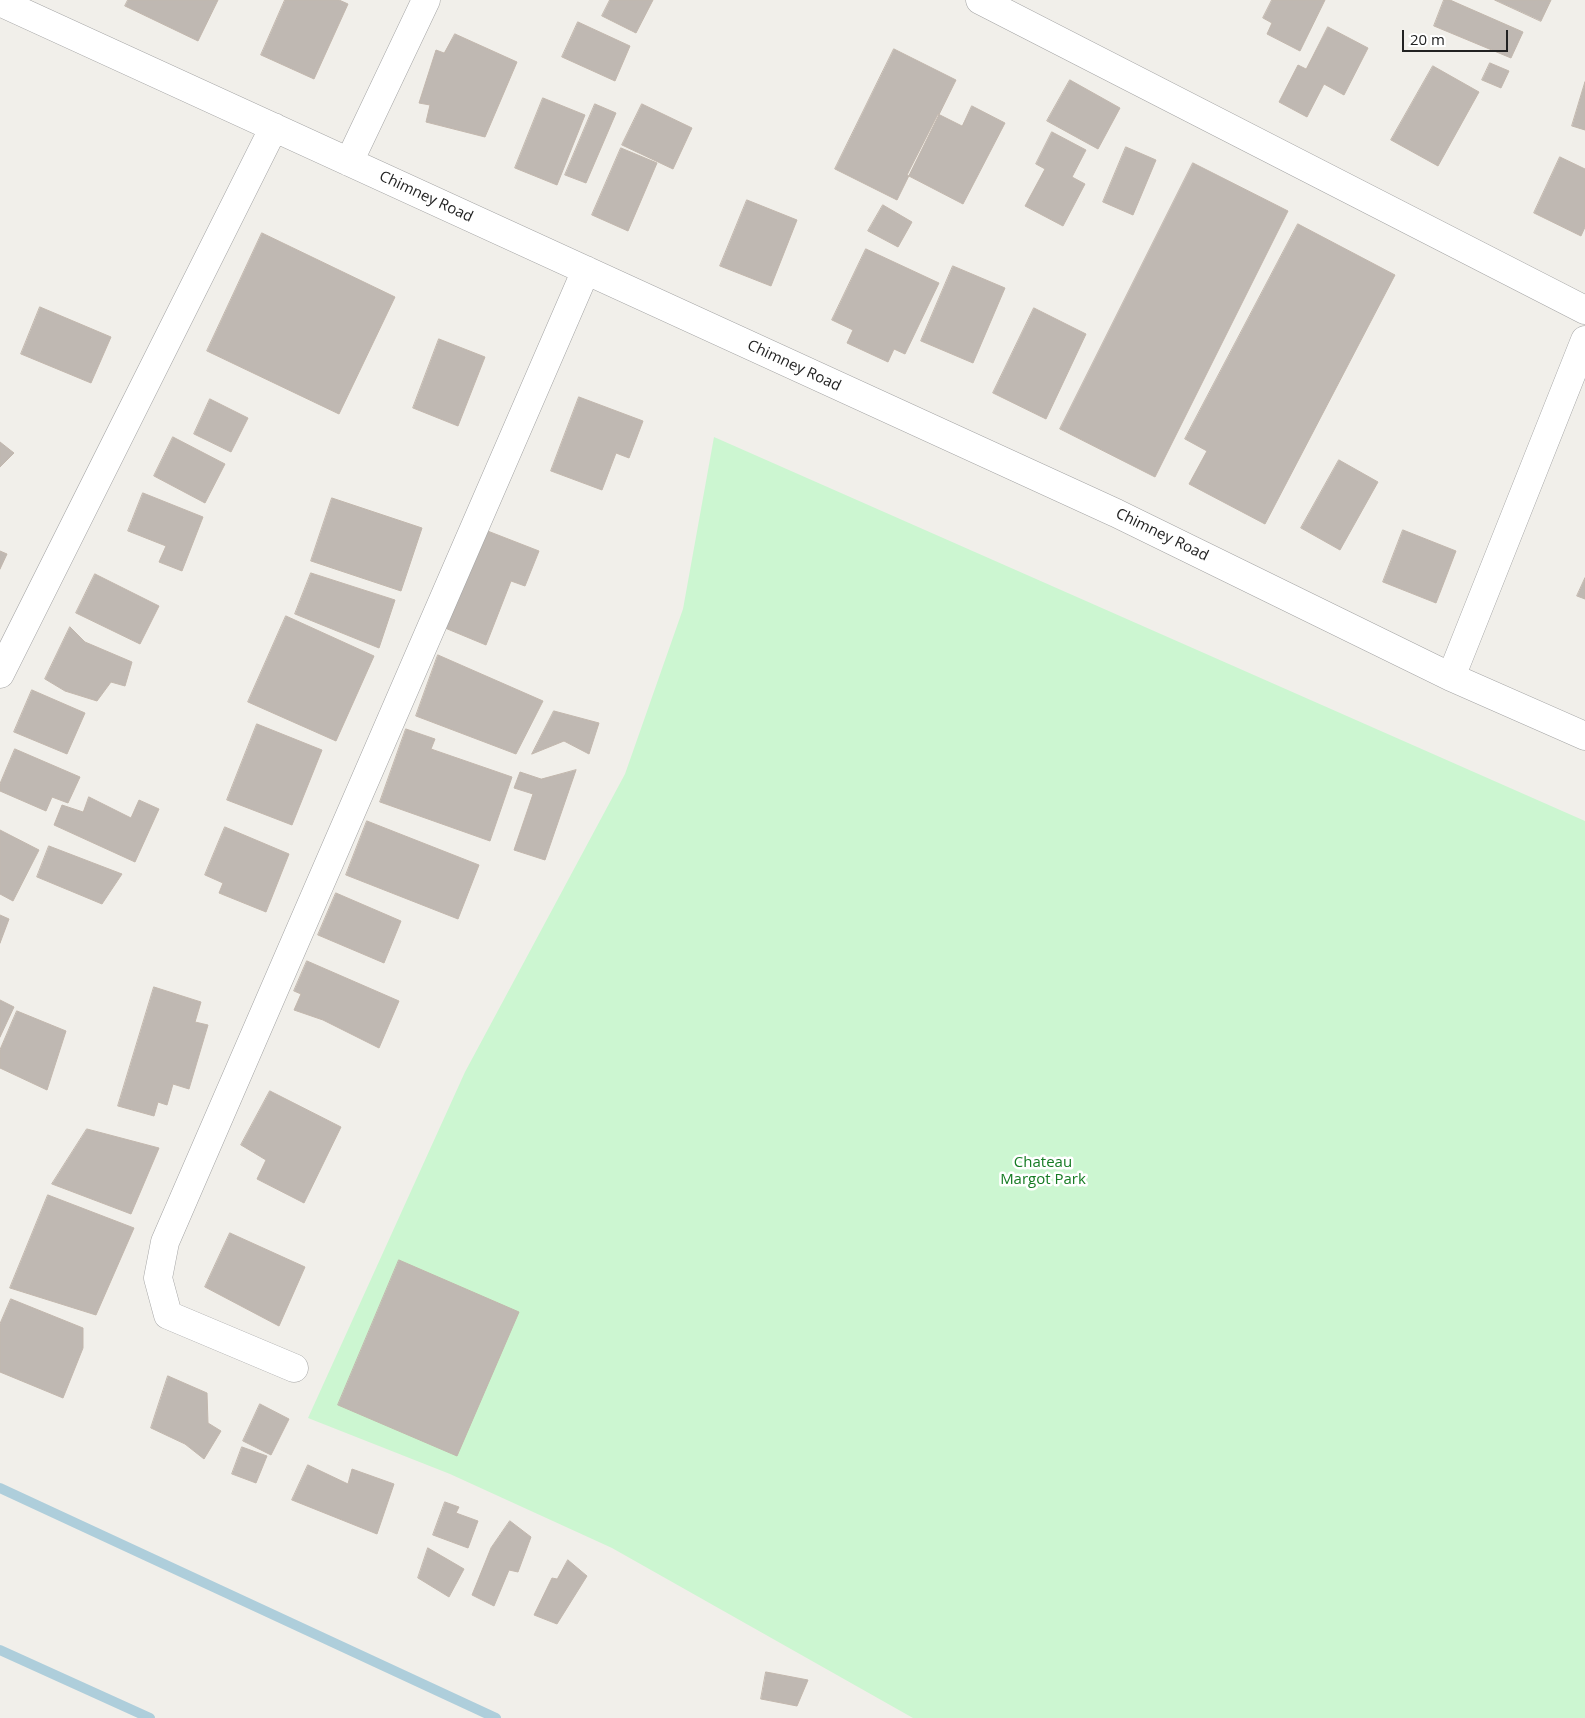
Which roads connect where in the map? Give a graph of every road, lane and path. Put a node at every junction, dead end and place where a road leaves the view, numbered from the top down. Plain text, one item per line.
1 (426, 0) edge
2 (980, 0) edge
3 (0, 2) edge
4 (274, 127) junction
5 (349, 162) junction
6 (586, 270) junction
7 (1585, 310) edge
8 (1585, 340) edge
9 (0, 674) edge
10 (1451, 676) junction
11 (1585, 736) edge
12 (294, 1368) dead end

1 - 5 street
2 - 7 street
3 - 4 street, Chimney Road
4 - 5 street, Chimney Road
4 - 9 street
5 - 6 street, Chimney Road
6 - 10 street, Chimney Road
6 - 12 street
8 - 10 street
10 - 11 street, Chimney Road

